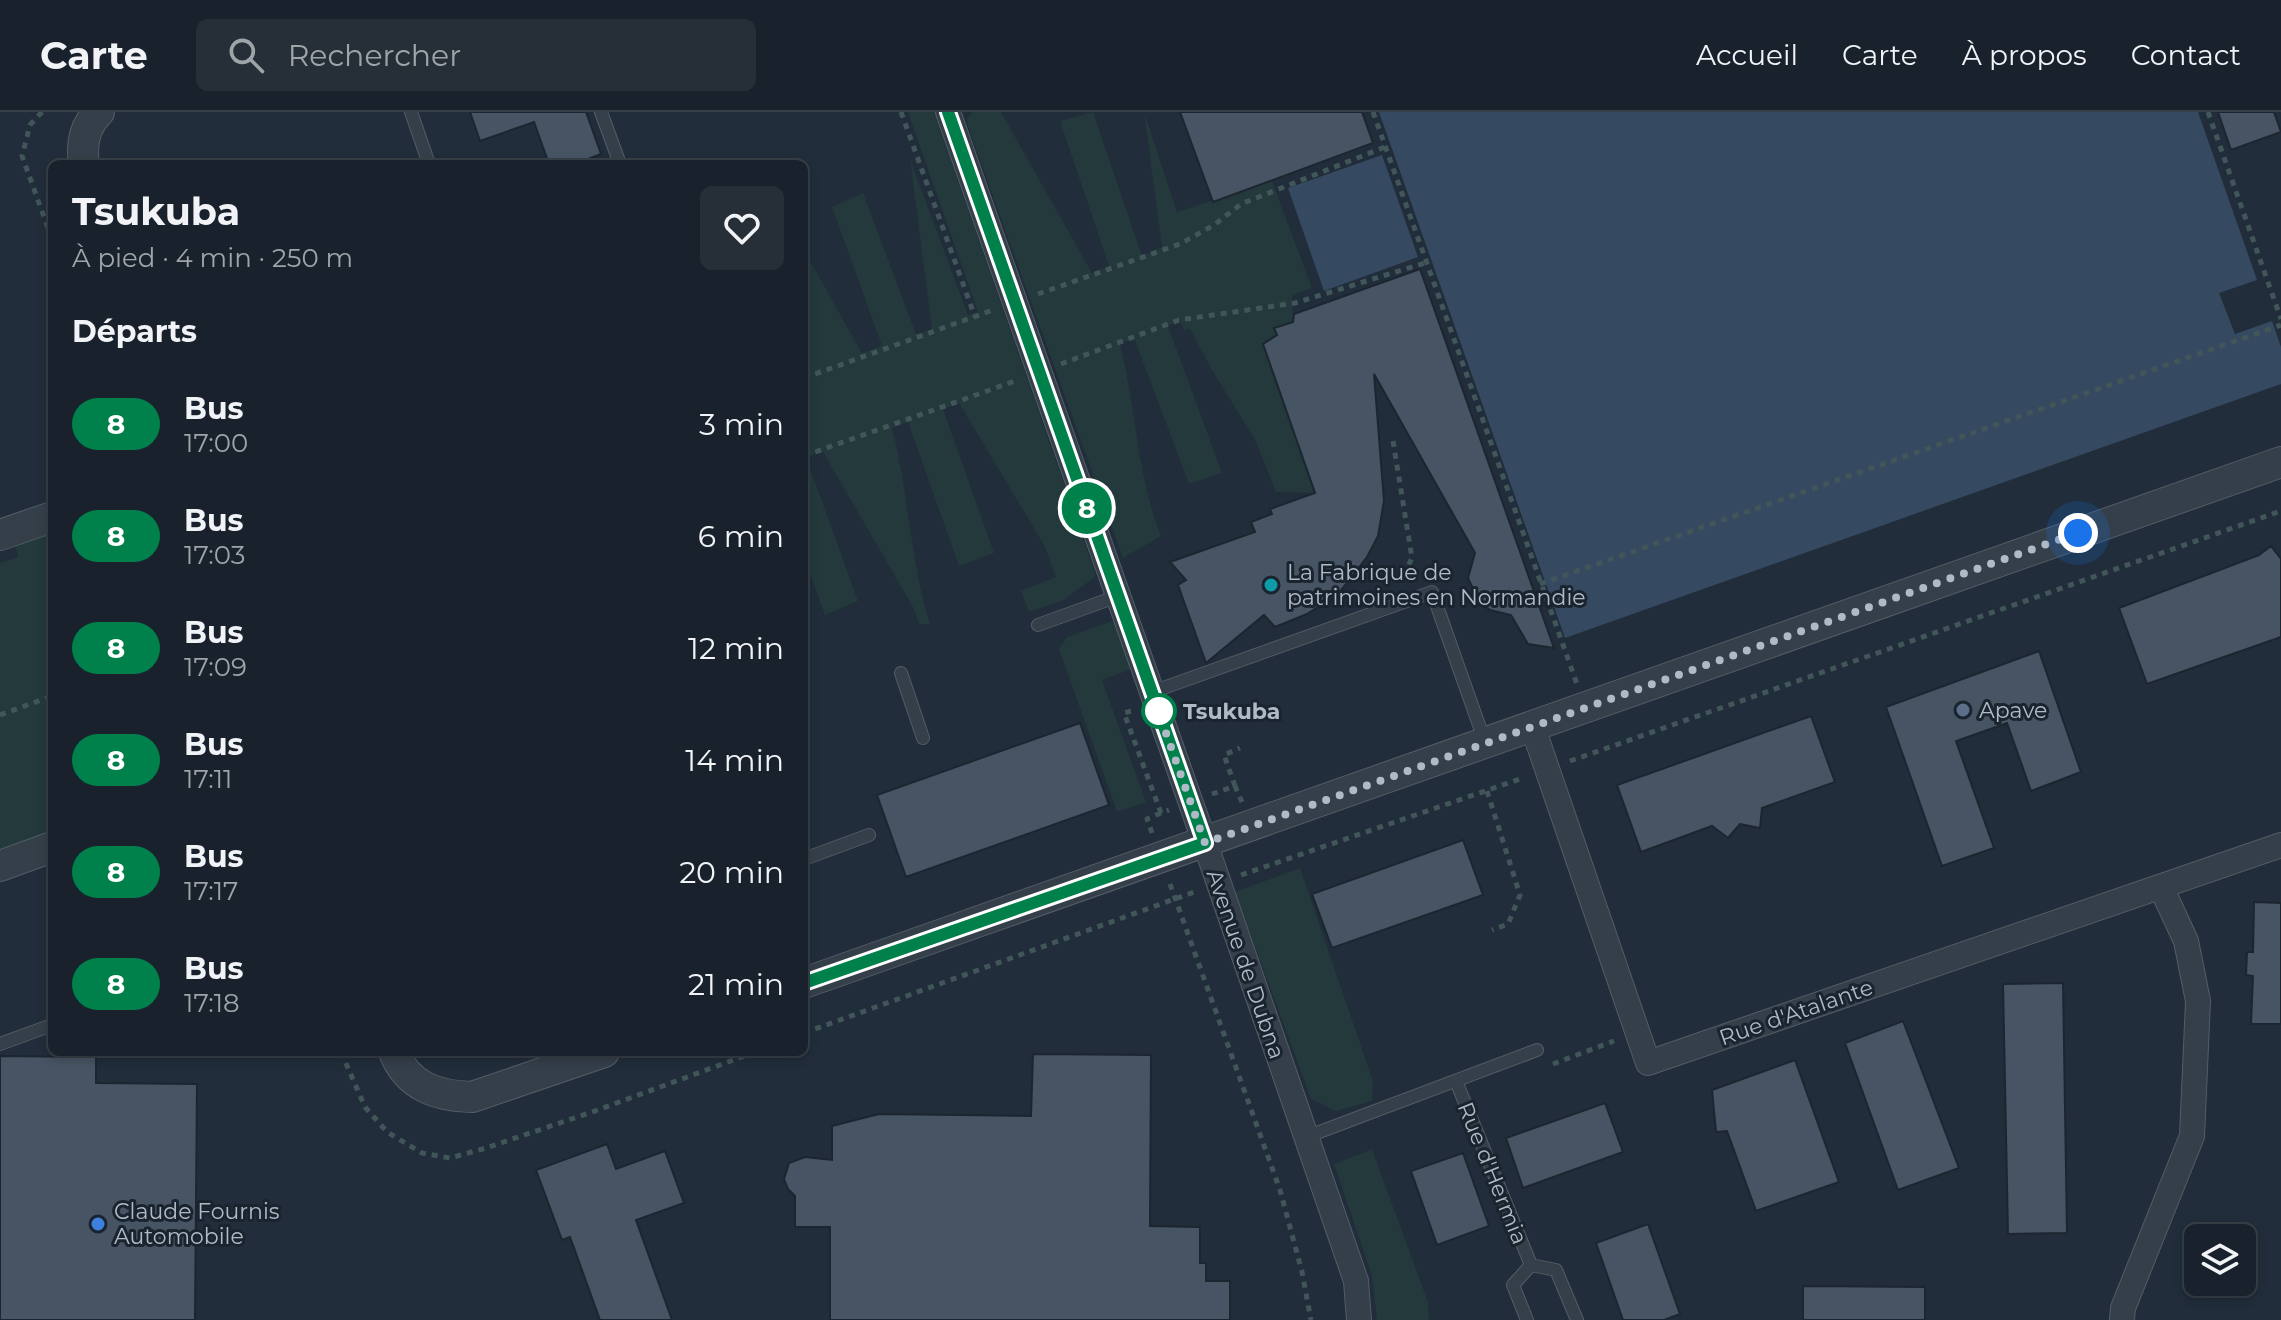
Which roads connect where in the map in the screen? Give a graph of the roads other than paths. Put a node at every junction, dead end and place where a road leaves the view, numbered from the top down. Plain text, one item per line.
1 (99, 112) edge
2 (411, 112) edge
3 (601, 112) edge
4 (948, 112) edge
5 (83, 160) edge
6 (428, 160) edge
7 (619, 160) edge
8 (2281, 462) edge
9 (48, 518) edge
10 (0, 535) edge
11 (1118, 596) junction
12 (1038, 625) dead end
13 (901, 673) dead end
14 (1152, 692) junction
15 (1532, 725) junction
16 (923, 738) dead end
17 (1485, 742) junction
18 (869, 835) dead end
19 (1205, 843) junction
20 (2281, 845) edge
21 (48, 848) edge
22 (808, 858) edge
23 (0, 866) edge
24 (2161, 887) junction
25 (808, 982) edge
26 (48, 1026) edge
27 (0, 1044) edge
28 (1537, 1050) road end
29 (396, 1056) edge
30 (592, 1056) edge
31 (1456, 1081) junction
32 (1306, 1137) junction
33 (1531, 1265) junction
34 (1359, 1320) edge
35 (1527, 1320) edge
36 (1577, 1320) edge
37 (2122, 1320) edge

1 - 5 street
2 - 6 lane
3 - 7 lane
4 - 11 street, Avenue de Dubna
8 - 15 street
9 - 10 street
11 - 12 lane
11 - 14 street, Avenue de Dubna
13 - 16 lane
14 - 17 lane
14 - 19 street, Avenue de Dubna
15 - 17 street
15 - 24 street, Rue d'Atalante
17 - 19 street
18 - 22 lane
19 - 25 street
19 - 32 street, Avenue de Dubna
20 - 24 street, Rue d'Atalante
21 - 23 street
24 - 37 street
26 - 27 lane
28 - 31 lane
29 - 30 street
31 - 32 lane
31 - 33 lane, Rue d'Hermia
32 - 34 street, Avenue de Dubna
33 - 35 lane, Rue d'Hermia
33 - 36 lane, Rue d'Hermia

